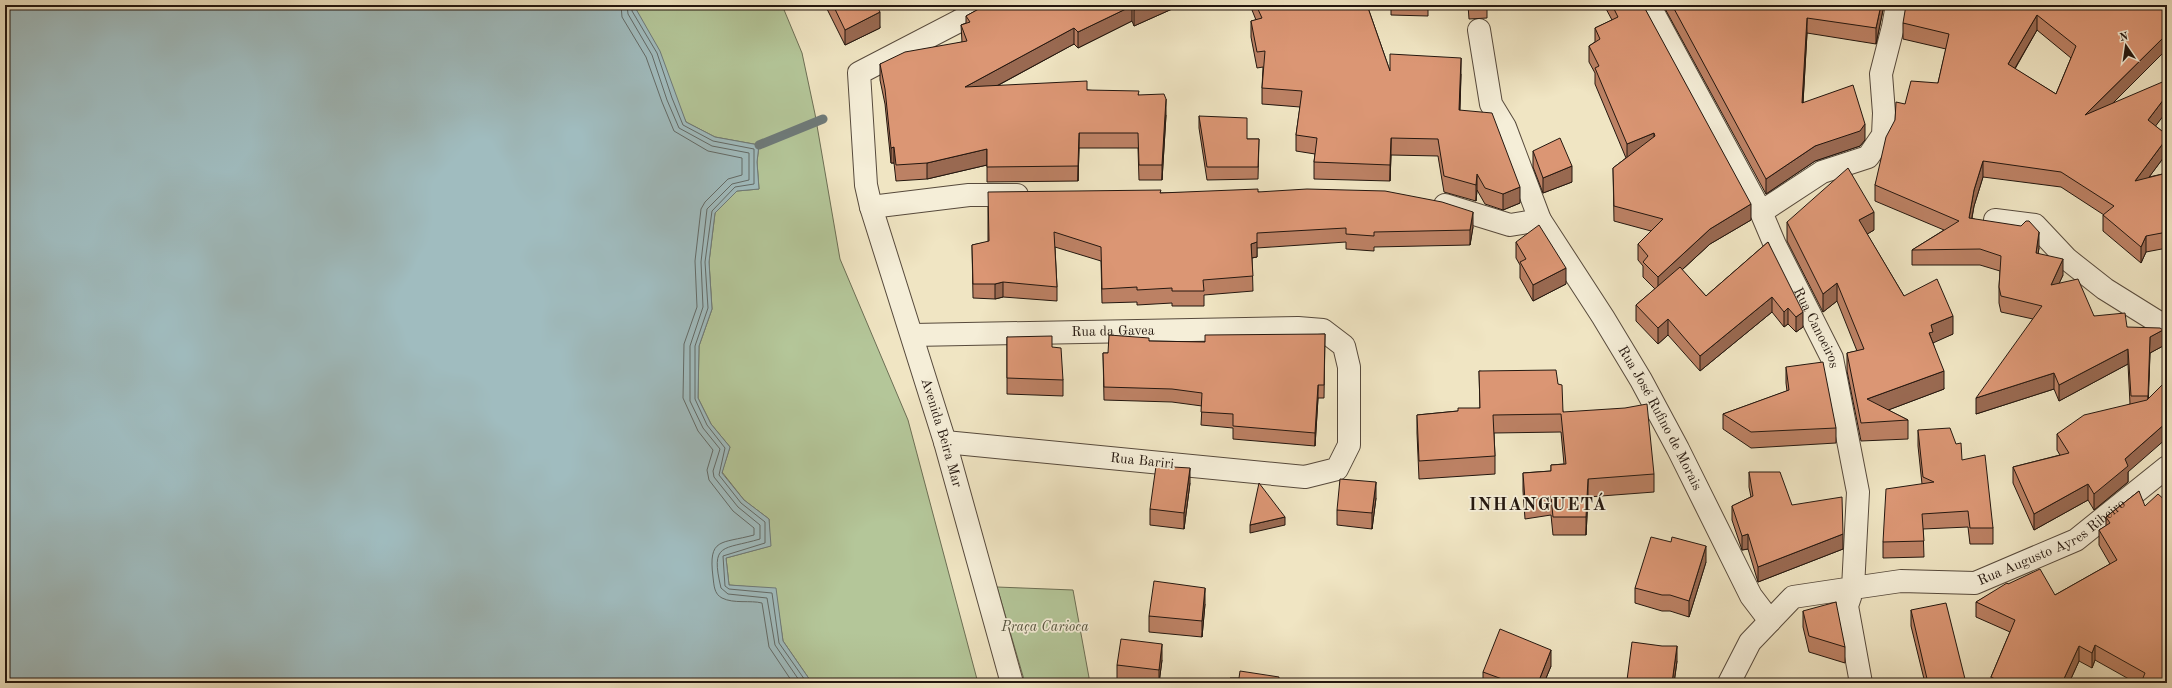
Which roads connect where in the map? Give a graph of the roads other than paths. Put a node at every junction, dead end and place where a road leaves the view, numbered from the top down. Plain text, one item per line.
1 (990, 5) edge
2 (1649, 5) edge
3 (1897, 5) edge
4 (1479, 30) dead end
5 (1037, 195) edge
6 (1422, 200) edge
7 (871, 207) junction
8 (1761, 212) junction
9 (1540, 220) junction
10 (1995, 220) edge
11 (2167, 334) edge
12 (913, 335) junction
13 (945, 442) junction
14 (2167, 467) edge
15 (1337, 469) joint
16 (1853, 588) junction
17 (1770, 621) junction
18 (1012, 683) edge
19 (1729, 683) edge
20 (1862, 683) edge

1 - 7 street, Avenida Beira Mar
2 - 8 street, Rua Canoeiros
3 - 8 street
4 - 9 street, Rua José Rufino de Morais
5 - 7 street
6 - 9 street
7 - 12 street, Avenida Beira Mar
8 - 16 street, Rua Canoeiros
9 - 17 street, Rua José Rufino de Morais
10 - 11 street
12 - 13 street, Avenida Beira Mar
12 - 15 street, Rua da Gavea
13 - 15 street, Rua Bariri
13 - 18 street, Avenida Beira Mar
14 - 16 street, Rua Augusto Ayres Ribeiro
16 - 17 street, Rua Augusto Ayres Ribeiro
16 - 20 street, Rua Canoeiros
17 - 19 street, Rua Augusto Ayres Ribeiro

